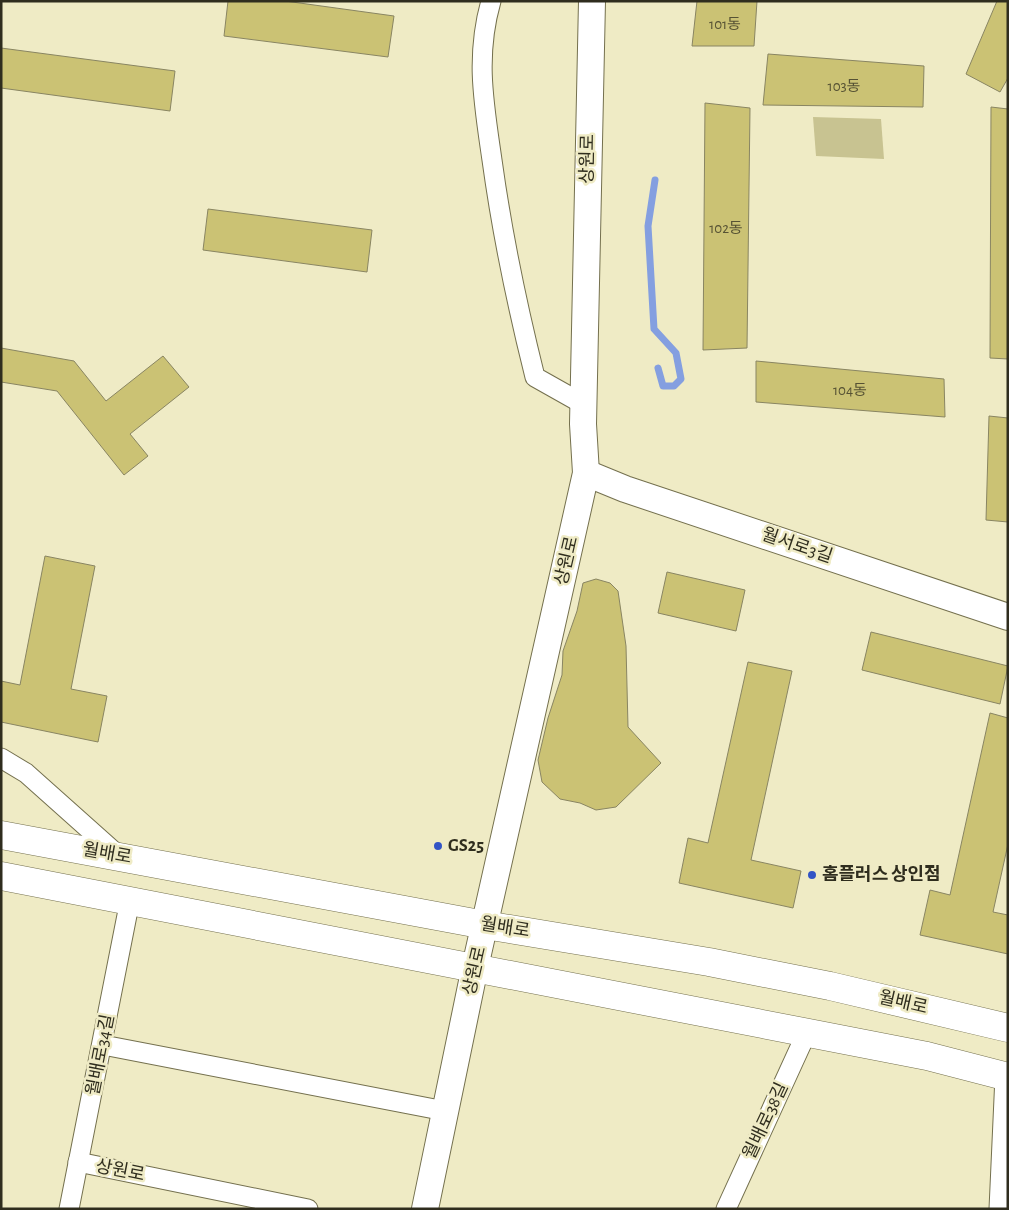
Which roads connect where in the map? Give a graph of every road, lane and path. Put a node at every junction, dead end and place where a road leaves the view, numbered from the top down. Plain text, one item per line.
1 (491, 1) edge
2 (592, 1) edge
3 (583, 404) junction
4 (586, 473) junction
5 (1008, 617) edge
6 (1, 758) edge
7 (1, 835) edge
8 (119, 856) junction
9 (1, 876) edge
10 (130, 900) junction
11 (485, 925) junction
12 (475, 967) junction
13 (1008, 1028) edge
14 (807, 1032) junction
15 (103, 1045) junction
16 (1006, 1077) edge
17 (444, 1111) junction
18 (78, 1162) junction
19 (69, 1209) edge
20 (308, 1209) edge
21 (424, 1209) edge
22 (726, 1209) edge
23 (999, 1209) edge

1 - 3 street
2 - 3 street, 상원로
3 - 4 street, 상원로
4 - 5 street, 월서로3길
4 - 11 street, 상원로
6 - 8 street
7 - 8 main road, 월배로
8 - 11 main road, 월배로
9 - 10 main road
10 - 12 main road
10 - 15 street, 월배로34길
11 - 12 street, 상원로
11 - 13 main road, 월배로
12 - 14 main road
12 - 17 street, 상원로
14 - 16 main road
14 - 22 street, 월배로38길
15 - 17 street
15 - 18 street, 월배로34길
16 - 23 street
17 - 21 street, 상원로
18 - 19 street, 월배로34길
18 - 20 street, 상원로

